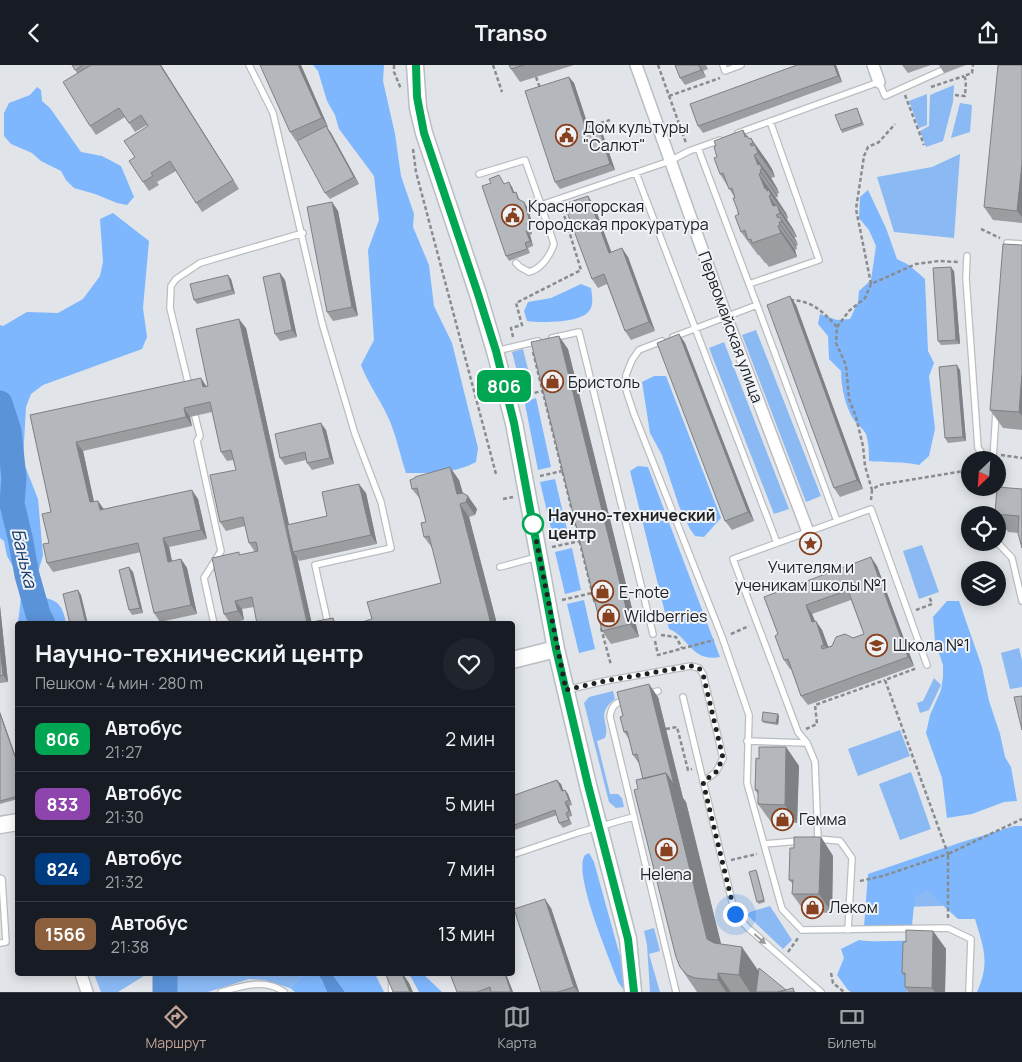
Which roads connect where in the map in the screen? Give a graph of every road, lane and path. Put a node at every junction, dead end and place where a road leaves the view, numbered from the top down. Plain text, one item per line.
1 (249, 65) edge
2 (394, 65) edge
3 (416, 65) edge
4 (493, 65) edge
5 (636, 65) edge
6 (741, 65) edge
7 (873, 65) edge
8 (954, 65) edge
9 (973, 65) edge
10 (724, 68) edge
11 (964, 76) junction
12 (536, 77) dead end
13 (880, 82) junction
14 (937, 85) dead end
15 (903, 89) junction
16 (502, 92) dead end
17 (542, 94) edge
18 (955, 95) dead end
19 (402, 96) dead end
20 (670, 96) dead end
21 (610, 120) dead end
22 (770, 121) junction
23 (895, 124) dead end
24 (588, 127) dead end
25 (734, 135) edge
26 (725, 138) edge
27 (924, 145) dead end
28 (698, 147) junction
29 (412, 148) dead end
30 (670, 161) junction
31 (636, 173) junction
32 (479, 174) dead end
33 (560, 199) junction
34 (541, 205) junction
35 (981, 229) dead end
36 (303, 233) junction
37 (999, 238) dead end
38 (1022, 244) edge
39 (967, 258) joint
40 (516, 263) dead end
41 (1006, 263) edge
42 (872, 283) junction
43 (749, 285) junction
44 (782, 303) edge
45 (757, 305) junction
46 (726, 316) junction
47 (837, 327) junction
48 (694, 329) junction
49 (550, 339) edge
50 (540, 341) edge
51 (531, 343) junction
52 (516, 347) junction
53 (496, 351) junction
54 (190, 390) edge
55 (542, 391) junction
56 (520, 397) dead end
57 (997, 401) edge
58 (195, 416) edge
59 (980, 451) edge
60 (994, 451) edge
61 (1006, 456) edge
62 (1022, 458) edge
63 (562, 471) junction
64 (961, 471) edge
65 (496, 474) dead end
66 (544, 475) dead end
67 (872, 490) junction
68 (1002, 496) edge
69 (513, 497) dead end
70 (503, 499) dead end
71 (871, 509) junction
72 (837, 521) junction
73 (808, 532) junction
74 (580, 541) junction
75 (776, 543) junction
76 (545, 552) junction
77 (500, 567) dead end
78 (592, 593) junction
79 (929, 596) dead end
80 (562, 600) dead end
81 (1022, 601) edge
82 (597, 611) edge
83 (908, 613) junction
84 (599, 620) edge
85 (213, 621) edge
86 (327, 621) edge
87 (757, 623) junction
88 (653, 634) junction
89 (722, 637) junction
90 (682, 648) junction
91 (556, 649) junction
92 (515, 659) edge
93 (611, 665) dead end
94 (927, 665) joint
95 (885, 680) junction
96 (566, 690) junction
97 (658, 691) dead end
98 (642, 695) edge
99 (634, 697) edge
100 (683, 697) dead end
101 (817, 724) dead end
102 (666, 729) dead end
103 (747, 741) junction
104 (807, 743) junction
105 (700, 767) junction
106 (703, 782) junction
107 (633, 817) junction
108 (1022, 819) edge
109 (15, 822) edge
110 (0, 825) edge
111 (599, 827) junction
112 (818, 839) junction
113 (764, 844) junction
114 (766, 851) junction
115 (515, 854) edge
116 (948, 854) junction
117 (723, 863) junction
118 (0, 878) edge
119 (851, 883) junction
120 (948, 912) dead end
121 (848, 929) junction
122 (0, 943) edge
123 (795, 944) dead end
124 (789, 951) dead end
125 (831, 973) dead end
126 (82, 976) edge
127 (391, 976) edge
128 (88, 992) edge
129 (220, 992) edge
130 (284, 992) edge
131 (392, 992) edge
132 (634, 992) edge
133 (676, 992) edge
134 (821, 992) edge
135 (844, 992) edge
136 (969, 992) edge

1 - 36 lane
2 - 19 path
3 - 53 main road
4 - 16 path
5 - 30 street, Первомайская улица
6 - 10 lane
7 - 13 street
8 - 15 lane
9 - 11 path
10 - 20 path
11 - 14 path
11 - 18 path
12 - 17 path
13 - 15 lane
13 - 22 lane
15 - 27 path
21 - 24 path
22 - 25 lane
22 - 43 lane
23 - 42 path
26 - 28 lane
28 - 30 lane
28 - 43 lane
29 - 65 path
30 - 31 lane
30 - 46 street, Первомайская улица
31 - 33 lane
31 - 48 lane
32 - 34 lane
33 - 34 lane
33 - 52 path
34 - 40 lane
35 - 37 path
36 - 54 lane
36 - 86 lane
38 - 41 lane
39 - 42 path
39 - 59 lane
42 - 47 path
43 - 45 lane
44 - 47 path
45 - 46 lane
45 - 72 lane
46 - 48 lane
46 - 73 street, Первомайская улица
47 - 67 path
48 - 75 lane
48 - 89 lane
49 - 88 lane
50 - 51 lane
51 - 52 lane
51 - 55 path
52 - 53 lane
53 - 76 main road
55 - 56 path
55 - 63 path
57 - 60 lane
58 - 85 lane
61 - 62 path
63 - 66 path
63 - 74 path
64 - 67 path
67 - 71 path
68 - 81 lane
69 - 70 path
71 - 72 lane
71 - 83 lane
72 - 73 lane
73 - 75 lane
74 - 76 path
74 - 78 path
75 - 87 lane
76 - 77 lane
76 - 91 main road
78 - 80 path
78 - 82 path
79 - 83 path
83 - 94 lane
84 - 93 path
87 - 89 path
87 - 104 lane
88 - 90 path
88 - 90 path
89 - 90 path
89 - 103 lane
91 - 92 main road
91 - 96 main road
94 - 95 path
95 - 101 path
95 - 116 path
96 - 106 lane
96 - 111 main road
97 - 98 lane
99 - 107 lane
100 - 105 lane
102 - 105 path
103 - 104 lane
103 - 113 lane
104 - 112 lane
105 - 106 lane
106 - 117 lane
107 - 111 lane
107 - 133 lane
108 - 116 path
109 - 110 main road
111 - 115 lane
111 - 132 main road
112 - 113 lane
112 - 119 lane
113 - 114 lane
114 - 117 path
114 - 121 lane
116 - 119 path
116 - 120 path
117 -> 134 lane
118 - 122 lane
119 - 121 lane
121 - 136 lane
123 - 124 path
125 - 135 path
126 - 128 street
127 - 131 lane
129 - 130 lane

